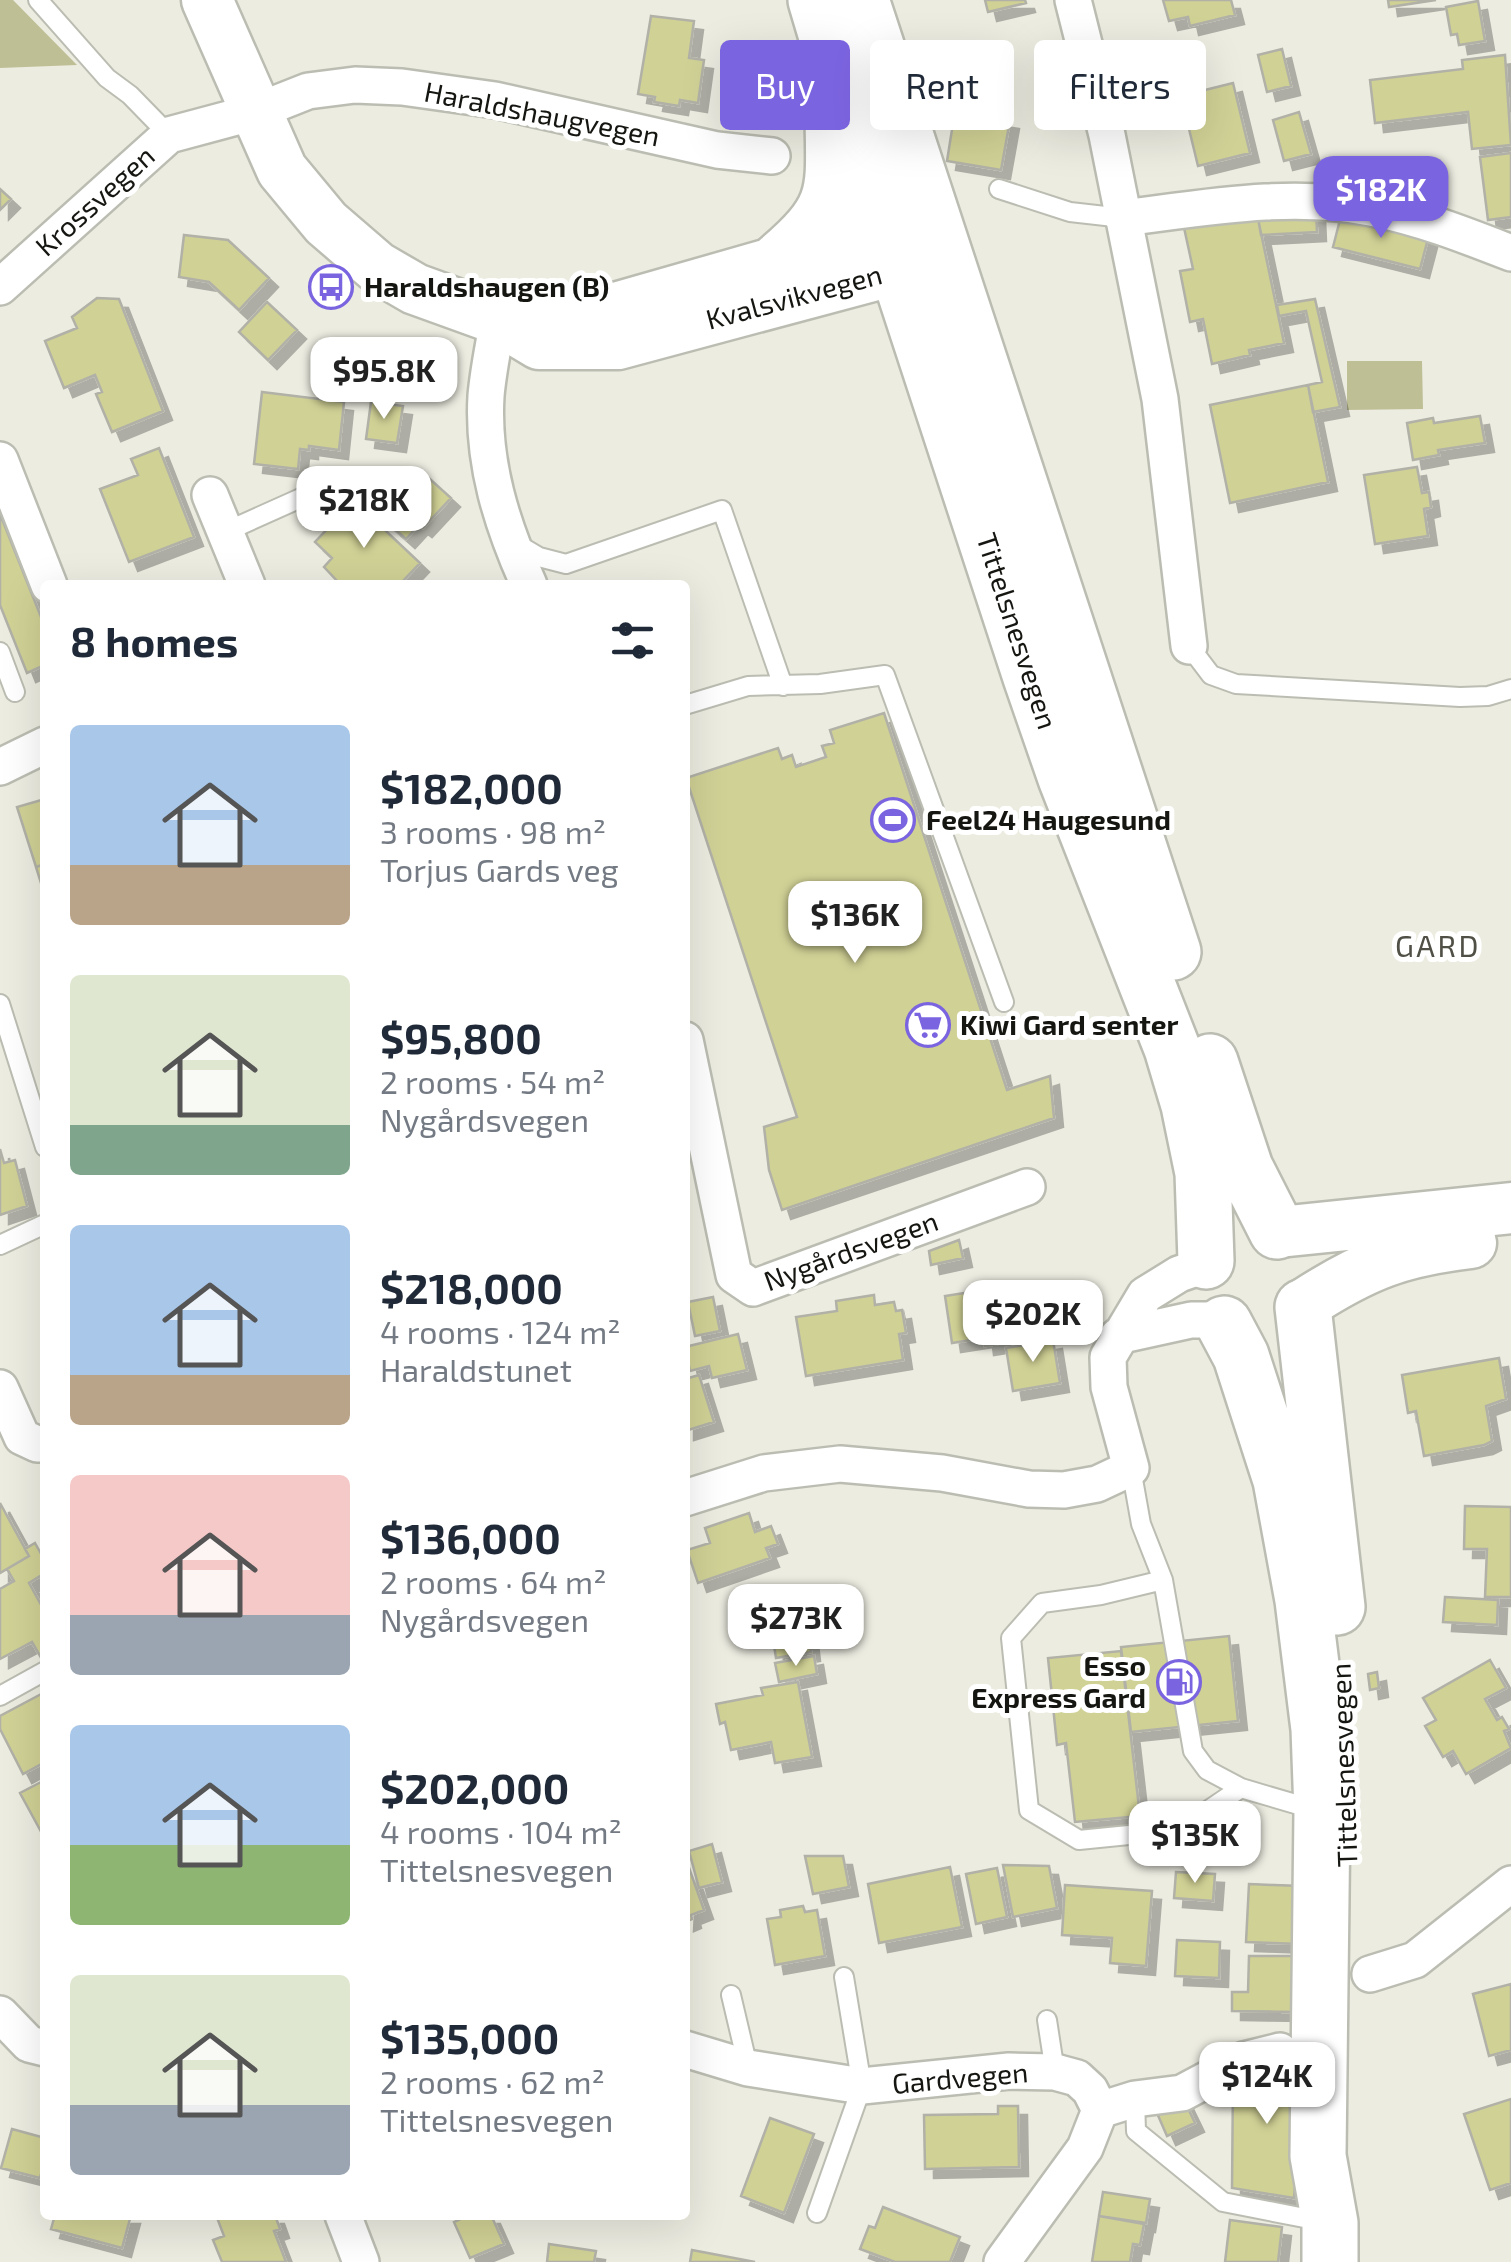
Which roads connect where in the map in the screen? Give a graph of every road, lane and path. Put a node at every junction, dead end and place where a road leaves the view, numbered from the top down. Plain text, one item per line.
1 (38, 0) edge
2 (207, 0) edge
3 (816, 0) edge
4 (861, 0) edge
5 (1073, 0) edge
6 (827, 40) edge
7 (850, 106) edge
8 (255, 112) junction
9 (835, 130) edge
10 (169, 136) junction
11 (772, 156) dead end
12 (999, 189) dead end
13 (1123, 218) junction
14 (907, 248) junction
15 (1511, 253) edge
16 (779, 260) junction
17 (0, 287) edge
18 (498, 319) junction
19 (0, 460) edge
20 (370, 477) dead end
21 (210, 494) dead end
22 (225, 532) junction
23 (508, 539) junction
24 (47, 580) edge
25 (245, 580) edge
26 (527, 580) edge
27 (1189, 646) joint
28 (0, 652) edge
29 (782, 686) junction
30 (1511, 689) edge
31 (15, 692) dead end
32 (690, 704) edge
33 (40, 747) edge
34 (1, 764) edge
35 (1004, 1002) dead end
36 (0, 1004) edge
37 (690, 1064) edge
38 (40, 1132) edge
39 (1027, 1187) dead end
40 (1511, 1208) edge
41 (40, 1226) edge
42 (1278, 1232) junction
43 (1511, 1239) edge
44 (0, 1245) edge
45 (1206, 1263) junction
46 (1304, 1305) junction
47 (1222, 1322) junction
48 (1118, 1336) junction
49 (0, 1388) edge
50 (40, 1444) edge
51 (1132, 1468) junction
52 (690, 1496) edge
53 (1163, 1580) junction
54 (40, 1675) edge
55 (0, 1696) edge
56 (1240, 1788) junction
57 (1322, 1812) junction
58 (1511, 1884) edge
59 (1370, 1974) dead end
60 (844, 1977) dead end
61 (731, 1996) dead end
62 (0, 2014) edge
63 (1047, 2020) dead end
64 (40, 2047) edge
65 (690, 2050) edge
66 (1280, 2051) dead end
67 (748, 2068) junction
68 (1055, 2072) junction
69 (862, 2086) junction
70 (1135, 2099) junction
71 (1100, 2110) junction
72 (817, 2214) dead end
73 (345, 2220) edge
74 (1330, 2242) edge
75 (361, 2262) edge
76 (1002, 2262) edge

1 - 10 lane
2 - 8 main road, Kvalsvikvegen
3 - 6 main road, Tittelsnesvegen
4 - 14 main road, Tittelsnesvegen
5 - 13 street
7 - 14 main road, Tittelsnesvegen
8 - 10 street, Krossvegen
8 - 11 street, Haraldshaugvegen
8 - 18 main road, Kvalsvikvegen
9 - 16 main road
10 - 17 street, Krossvegen
12 - 13 lane
13 - 15 street
13 - 27 street
14 - 16 main road, Kvalsvikvegen
14 - 18 main road, Kvalsvikvegen
14 - 42 main road, Tittelsnesvegen
14 - 45 main road, Tittelsnesvegen
16 - 18 main road, Kvalsvikvegen
18 - 23 street
19 - 24 street
20 - 22 lane
21 - 22 street
22 - 25 street
23 - 26 street
23 - 29 lane
27 - 30 lane
28 - 31 lane
29 - 32 lane
29 - 35 lane
33 - 34 street
36 - 38 lane
37 - 39 street, Nygårdsvegen
40 - 42 main road
41 - 44 lane
42 - 45 main road
42 - 46 main road
43 - 46 main road
45 - 47 main road
45 - 48 street
46 - 47 main road
46 - 74 main road, Tittelsnesvegen
47 - 48 street
47 - 57 main road, Tittelsnesvegen
48 - 51 street
49 - 50 street
51 - 52 street
51 - 53 lane
53 - 56 lane
53 - 56 lane
54 - 55 lane
56 - 57 lane
57 - 74 main road, Tittelsnesvegen
58 - 59 street
60 - 69 lane, Gardvegen
61 - 67 lane
62 - 64 street
63 - 68 lane
65 - 67 street, Gardvegen
66 - 70 street
67 - 69 street, Gardvegen
68 - 69 street, Gardvegen
68 - 71 street, Gardvegen
69 - 72 lane, Gardvegen
70 - 71 street
70 - 74 lane
71 - 76 street
73 - 75 street

